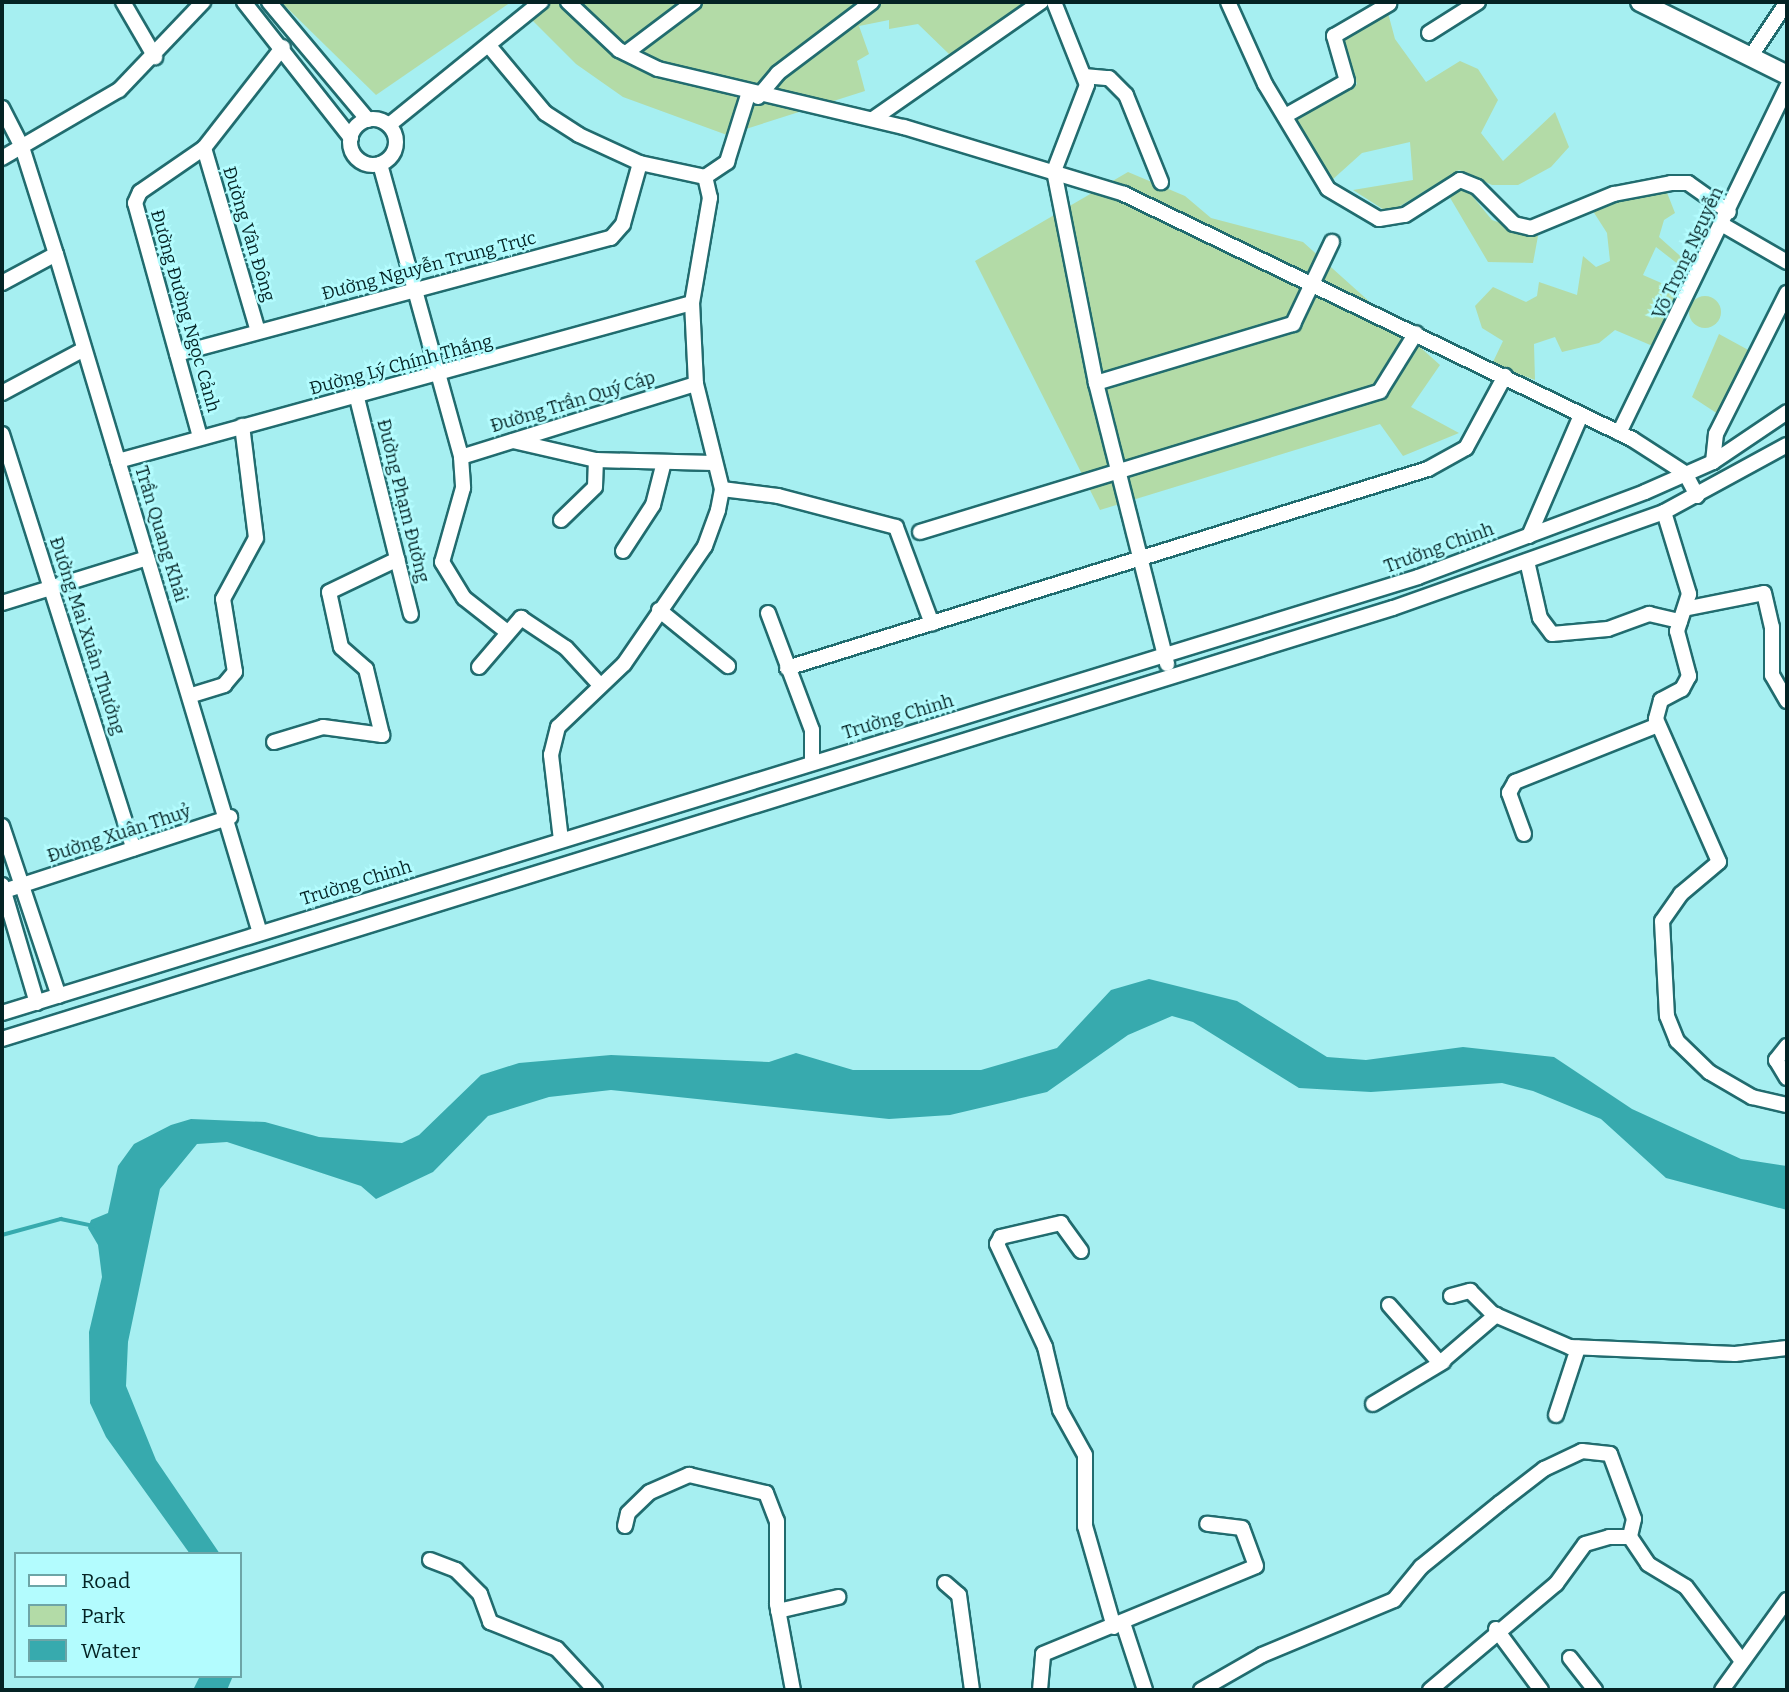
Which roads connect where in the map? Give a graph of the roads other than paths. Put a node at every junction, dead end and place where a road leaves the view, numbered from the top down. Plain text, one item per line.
1 (124, 2) edge
2 (203, 2) edge
3 (244, 2) edge
4 (269, 2) edge
5 (541, 2) edge
6 (568, 2) edge
7 (694, 2) edge
8 (872, 2) edge
9 (1041, 2) edge
10 (1054, 2) edge
11 (1228, 2) edge
12 (1478, 2) edge
13 (1640, 2) edge
14 (1787, 2) edge
15 (1389, 4) dead end
16 (1429, 33) dead end
17 (283, 47) junction
18 (489, 47) junction
19 (626, 53) junction
20 (1751, 55) junction
21 (155, 57) junction
22 (1787, 75) edge
23 (1084, 76) junction
24 (1787, 87) edge
25 (753, 96) junction
26 (2, 108) edge
27 (1285, 116) junction
28 (873, 119) junction
29 (368, 120) junction
30 (389, 125) junction
31 (351, 138) junction
32 (22, 147) junction
33 (204, 148) junction
34 (2, 158) edge
35 (640, 163) junction
36 (380, 164) junction
37 (1054, 172) junction
38 (705, 177) junction
39 (1161, 182) dead end
40 (1726, 218) junction
41 (1332, 242) dead end
42 (56, 254) junction
43 (1787, 262) edge
44 (2, 282) edge
45 (1314, 284) junction
46 (412, 287) junction
47 (1787, 293) edge
48 (692, 303) junction
49 (258, 331) junction
50 (1416, 333) junction
51 (85, 349) junction
52 (177, 355) junction
53 (437, 376) junction
54 (1505, 376) junction
55 (1096, 383) junction
56 (696, 384) junction
57 (2, 393) edge
58 (357, 398) junction
59 (1787, 412) edge
60 (1581, 415) junction
61 (242, 426) junction
62 (1619, 433) junction
63 (2, 434) edge
64 (200, 437) junction
65 (513, 441) junction
66 (1787, 445) edge
67 (461, 457) junction
68 (596, 460) junction
69 (118, 461) junction
70 (664, 462) junction
71 (1713, 462) junction
72 (713, 463) junction
73 (1117, 472) junction
74 (1685, 473) junction
75 (722, 489) junction
76 (1697, 496) junction
77 (1664, 512) junction
78 (561, 520) dead end
79 (920, 532) dead end
80 (1529, 536) junction
81 (623, 551) dead end
82 (147, 558) junction
83 (398, 559) junction
84 (1138, 559) junction
85 (1527, 561) junction
86 (52, 588) junction
87 (2, 603) edge
88 (1689, 608) junction
89 (659, 610) junction
90 (768, 613) dead end
91 (411, 614) dead end
92 (1680, 621) junction
93 (932, 624) junction
94 (506, 631) junction
95 (1165, 656) junction
96 (728, 666) dead end
97 (479, 667) dead end
98 (787, 668) junction
99 (1171, 676) junction
100 (598, 684) junction
101 (191, 695) junction
102 (1787, 701) edge
103 (1658, 725) junction
104 (274, 742) dead end
105 (816, 762) junction
106 (826, 782) junction
107 (230, 817) junction
108 (2, 826) edge
109 (1524, 834) dead end
110 (561, 840) junction
111 (134, 849) junction
112 (20, 887) junction
113 (3, 888) edge
114 (265, 931) junction
115 (276, 953) junction
116 (59, 996) junction
117 (37, 1003) junction
118 (2, 1013) edge
119 (2, 1039) edge
120 (1787, 1046) edge
121 (1787, 1078) edge
122 (1787, 1105) edge
123 (1081, 1251) dead end
124 (1451, 1296) dead end
125 (1389, 1305) dead end
126 (1496, 1315) junction
127 (1577, 1348) junction
128 (1787, 1348) edge
129 (1443, 1362) junction
130 (1373, 1404) dead end
131 (1556, 1415) dead end
132 (1207, 1524) dead end
133 (625, 1527) dead end
134 (1630, 1537) junction
135 (430, 1560) dead end
136 (945, 1583) dead end
137 (838, 1597) dead end
138 (1787, 1600) edge
139 (778, 1611) junction
140 (1118, 1625) junction
141 (1496, 1629) junction
142 (1570, 1658) dead end
143 (1742, 1661) junction
144 (595, 1690) edge
145 (793, 1690) edge
146 (972, 1690) edge
147 (1041, 1690) edge
148 (1145, 1690) edge
149 (1201, 1690) edge
150 (1430, 1690) edge
151 (1541, 1690) edge
152 (1594, 1690) edge
153 (1722, 1690) edge

1 - 21 street
2 - 21 street
3 - 17 street
4 - 29 street
5 - 18 street
6 - 19 street
7 - 19 street
8 - 25 street
9 - 28 street
10 - 23 street
11 - 27 street
12 - 16 street
13 - 20 main road
14 - 20 street
15 - 27 street
17 - 31 street
17 - 33 street, Đường Đường Ngọc Cảnh
18 - 30 street
18 - 35 street
19 - 25 street
20 - 22 main road
21 - 32 street
23 - 37 street
23 - 39 street
24 - 40 street, Võ Trọng Nguyễn
25 - 28 street
25 - 38 street
26 - 32 street, Trần Quang Khải
27 - 40 street
28 - 37 street
29 - 30 street
29 - 31 street
30 - 36 street
31 - 36 street
32 - 34 street
32 - 42 street, Trần Quang Khải
33 - 49 street, Đường Vân Đông
33 - 52 street, Đường Đường Ngọc Cảnh
35 - 38 street
35 - 46 street, Đường Nguyễn Trung Trực
36 - 46 street
37 - 45 street
37 - 55 street
38 - 48 street
40 - 43 street
40 - 62 street, Võ Trọng Nguyễn
41 - 45 street
42 - 44 street
42 - 51 street, Trần Quang Khải
45 - 50 street
45 - 55 street
46 - 49 street, Đường Nguyễn Trung Trực
46 - 53 street
47 - 71 street
48 - 53 street, Đường Lý Chính Thắng
48 - 56 street
49 - 52 street, Đường Nguyễn Trung Trực
50 - 54 street
50 - 73 street
51 - 57 street
51 - 69 street, Trần Quang Khải
52 - 64 street, Đường Đường Ngọc Cảnh
53 - 58 street, Đường Lý Chính Thắng
53 - 67 street
54 - 60 street
54 - 84 street
55 - 73 street
56 - 65 street, Đường Trần Quý Cáp
56 - 72 street
58 - 61 street, Đường Lý Chính Thắng
58 - 83 street, Đường Phạm Đường
59 - 71 street, Trường Chinh
60 - 62 street
60 - 80 street
61 - 64 street, Đường Lý Chính Thắng
61 - 101 street
62 - 74 street
63 - 86 street, Đường Mai Xuân Thưởng
64 - 69 street, Đường Lý Chính Thắng
65 - 67 street, Đường Trần Quý Cáp
65 - 68 street
66 - 76 street
67 - 94 street
68 - 70 street
68 - 78 street
69 - 82 street, Trần Quang Khải
70 - 72 street
70 - 81 street
71 - 74 street, Trường Chinh
72 - 75 street
73 - 79 street
73 - 84 street
74 - 76 street
74 - 80 street, Trường Chinh
75 - 89 street
75 - 93 street
76 - 77 street
77 - 85 street
77 - 88 street
80 - 95 street, Trường Chinh
82 - 86 street
82 - 101 street, Trần Quang Khải
83 - 91 street, Đường Phạm Đường
83 - 104 street
84 - 93 street
84 - 95 street
85 - 92 street
85 - 99 street
86 - 87 street
86 - 111 street, Đường Mai Xuân Thưởng
88 - 92 street
88 - 102 street
89 - 96 street
89 - 100 street
90 - 98 street
92 - 103 street
93 - 98 street
94 - 97 street
94 - 100 street
95 - 99 street
95 - 105 street, Trường Chinh
98 - 105 street
99 - 106 street
100 - 110 street
101 - 107 street, Trần Quang Khải
103 - 109 street
103 - 122 street
105 - 106 street
105 - 110 street, Trường Chinh
106 - 115 street
107 - 111 street, Đường Xuân Thuỷ
107 - 114 street, Trần Quang Khải
108 - 112 street
110 - 114 street, Trường Chinh
111 - 112 street, Đường Xuân Thuỷ
112 - 113 street, Đường Xuân Thuỷ
112 - 116 street
113 - 117 street
114 - 115 street, Trần Quang Khải
114 - 116 street, Trường Chinh
115 - 119 street
116 - 117 street, Trường Chinh
117 - 118 street, Trường Chinh
120 - 121 street
123 - 140 street
124 - 126 street
125 - 129 street
126 - 127 street
126 - 129 street
127 - 128 street
127 - 131 street
129 - 130 street
132 - 140 street
133 - 139 street
134 - 141 street
134 - 143 street
134 - 149 street
135 - 144 street
136 - 146 street
137 - 139 street
138 - 143 street
139 - 145 street
140 - 147 street
140 - 148 street
141 - 150 street
141 - 151 street
142 - 152 street
143 - 153 street

